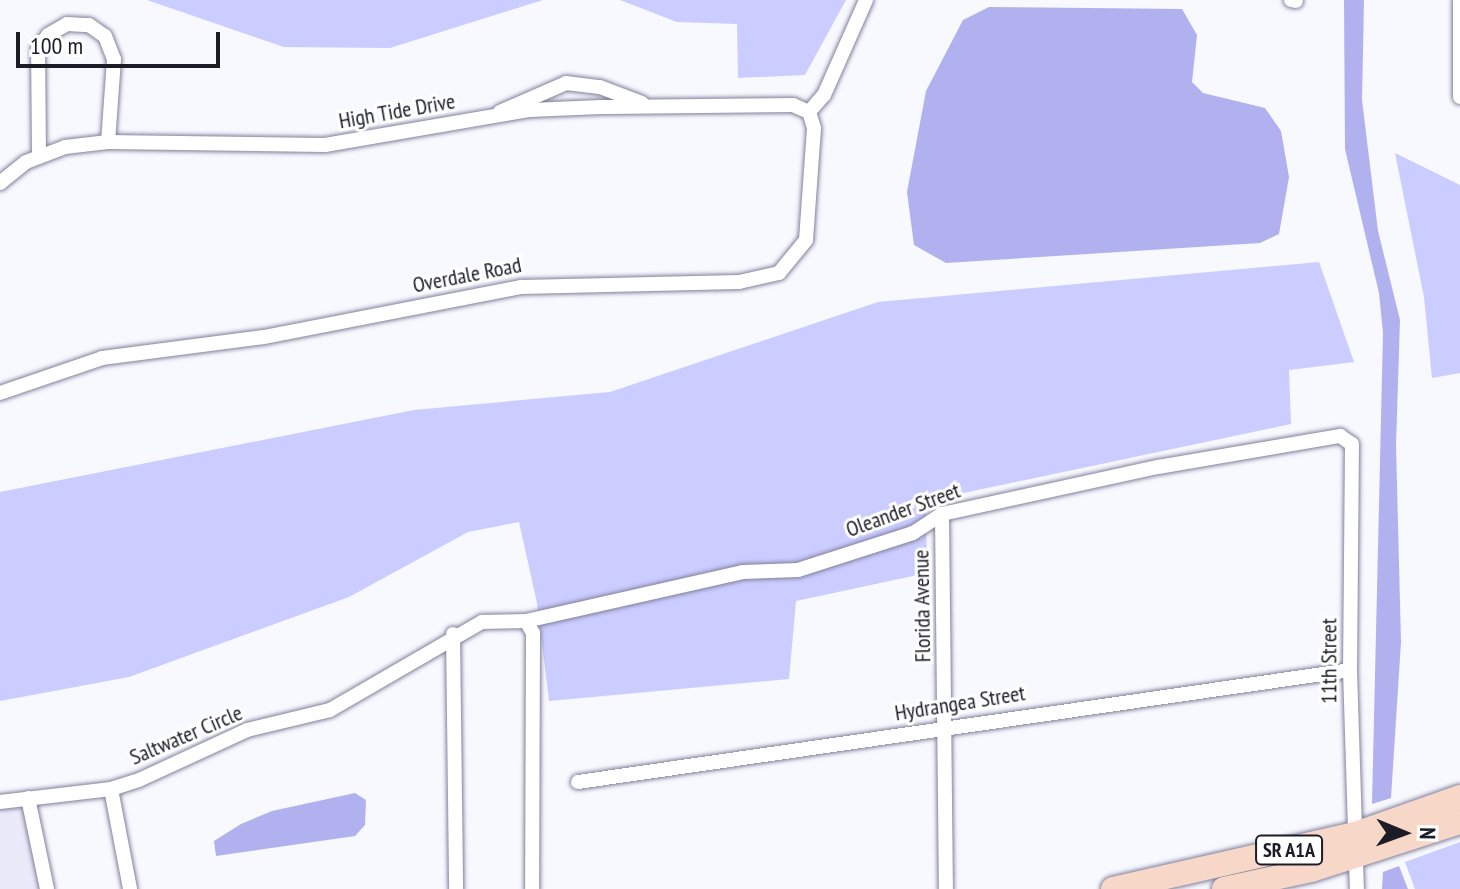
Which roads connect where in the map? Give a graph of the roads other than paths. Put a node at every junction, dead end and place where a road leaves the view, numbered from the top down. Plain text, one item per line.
1 (866, 0) edge
2 (1460, 0) edge
3 (1460, 97) edge
4 (649, 106) junction
5 (809, 112) junction
6 (494, 116) junction
7 (108, 142) junction
8 (39, 157) junction
9 (0, 183) edge
10 (0, 393) edge
11 (1343, 438) joint
12 (942, 514) junction
13 (526, 621) junction
14 (453, 634) junction
15 (425, 654) junction
16 (452, 667) junction
17 (1350, 670) junction
18 (945, 729) junction
19 (578, 782) dead end
20 (111, 789) junction
21 (1460, 797) edge
22 (28, 798) junction
23 (0, 802) edge
24 (1460, 822) edge
25 (1355, 845) junction
26 (47, 889) edge
27 (130, 889) edge
28 (456, 889) edge
29 (532, 889) edge
30 (946, 889) edge
31 (1113, 889) edge
32 (1224, 889) edge
33 (1357, 889) edge

1 - 5 street
2 - 3 street
4 - 5 street, High Tide Drive
4 - 6 street, High Tide Drive
4 - 6 street
5 - 10 street, Overdale Road
6 - 7 street, High Tide Drive
7 - 8 street, High Tide Drive
7 - 8 street
8 - 9 street, High Tide Drive
11 - 12 street, Oleander Street
11 - 17 street, 11th Street
12 - 13 street, Oleander Street
12 - 18 street, Florida Avenue
13 - 14 street, Saltwater Circle
13 - 29 street
14 - 15 street, Saltwater Circle
14 - 16 street
15 - 16 street
15 - 20 street, Saltwater Circle
16 - 28 street
17 - 18 street, Hydrangea Street
17 - 25 street, 11th Street
18 - 19 street, Hydrangea Street
18 - 30 street, Florida Avenue
20 - 22 street
20 - 27 street, Saltwater Circle
21 - 25 main road, SR A1A
22 - 23 street
22 - 26 street
24 - 25 main road, SR A1A
25 - 31 main road, SR A1A
25 - 32 main road, SR A1A
25 - 33 street, 11th Street

